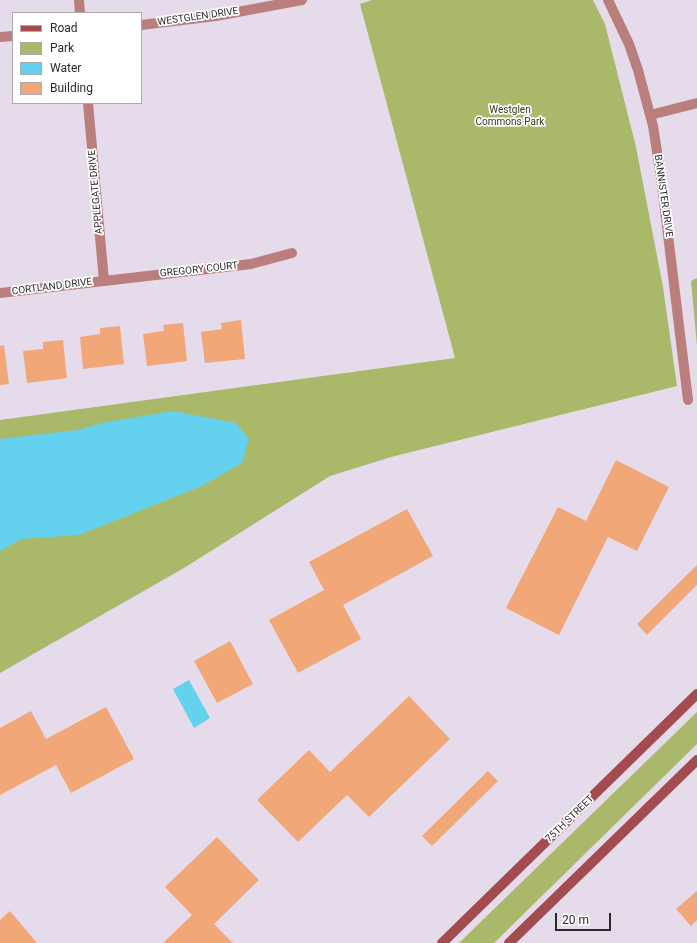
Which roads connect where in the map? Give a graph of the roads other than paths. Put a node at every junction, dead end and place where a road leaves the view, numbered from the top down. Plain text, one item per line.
1 (79, 0) edge
2 (302, 0) edge
3 (608, 0) edge
4 (80, 12) edge
5 (142, 25) edge
6 (12, 36) edge
7 (0, 37) edge
8 (697, 103) edge
9 (88, 104) edge
10 (650, 115) junction
11 (292, 253) dead end
12 (104, 281) junction
13 (0, 293) edge
14 (688, 400) dead end
15 (697, 694) edge
16 (697, 760) edge
17 (442, 943) edge
18 (509, 943) edge

1 - 4 street
2 - 5 street, WESTGLEN DRIVE
3 - 10 street, BANNISTER DRIVE
6 - 7 street
8 - 10 street
9 - 12 street, APPLEGATE DRIVE
10 - 14 street, BANNISTER DRIVE
11 - 12 street, GREGORY COURT
12 - 13 street, CORTLAND DRIVE
15 - 17 main road, 75TH STREET
16 - 18 main road

